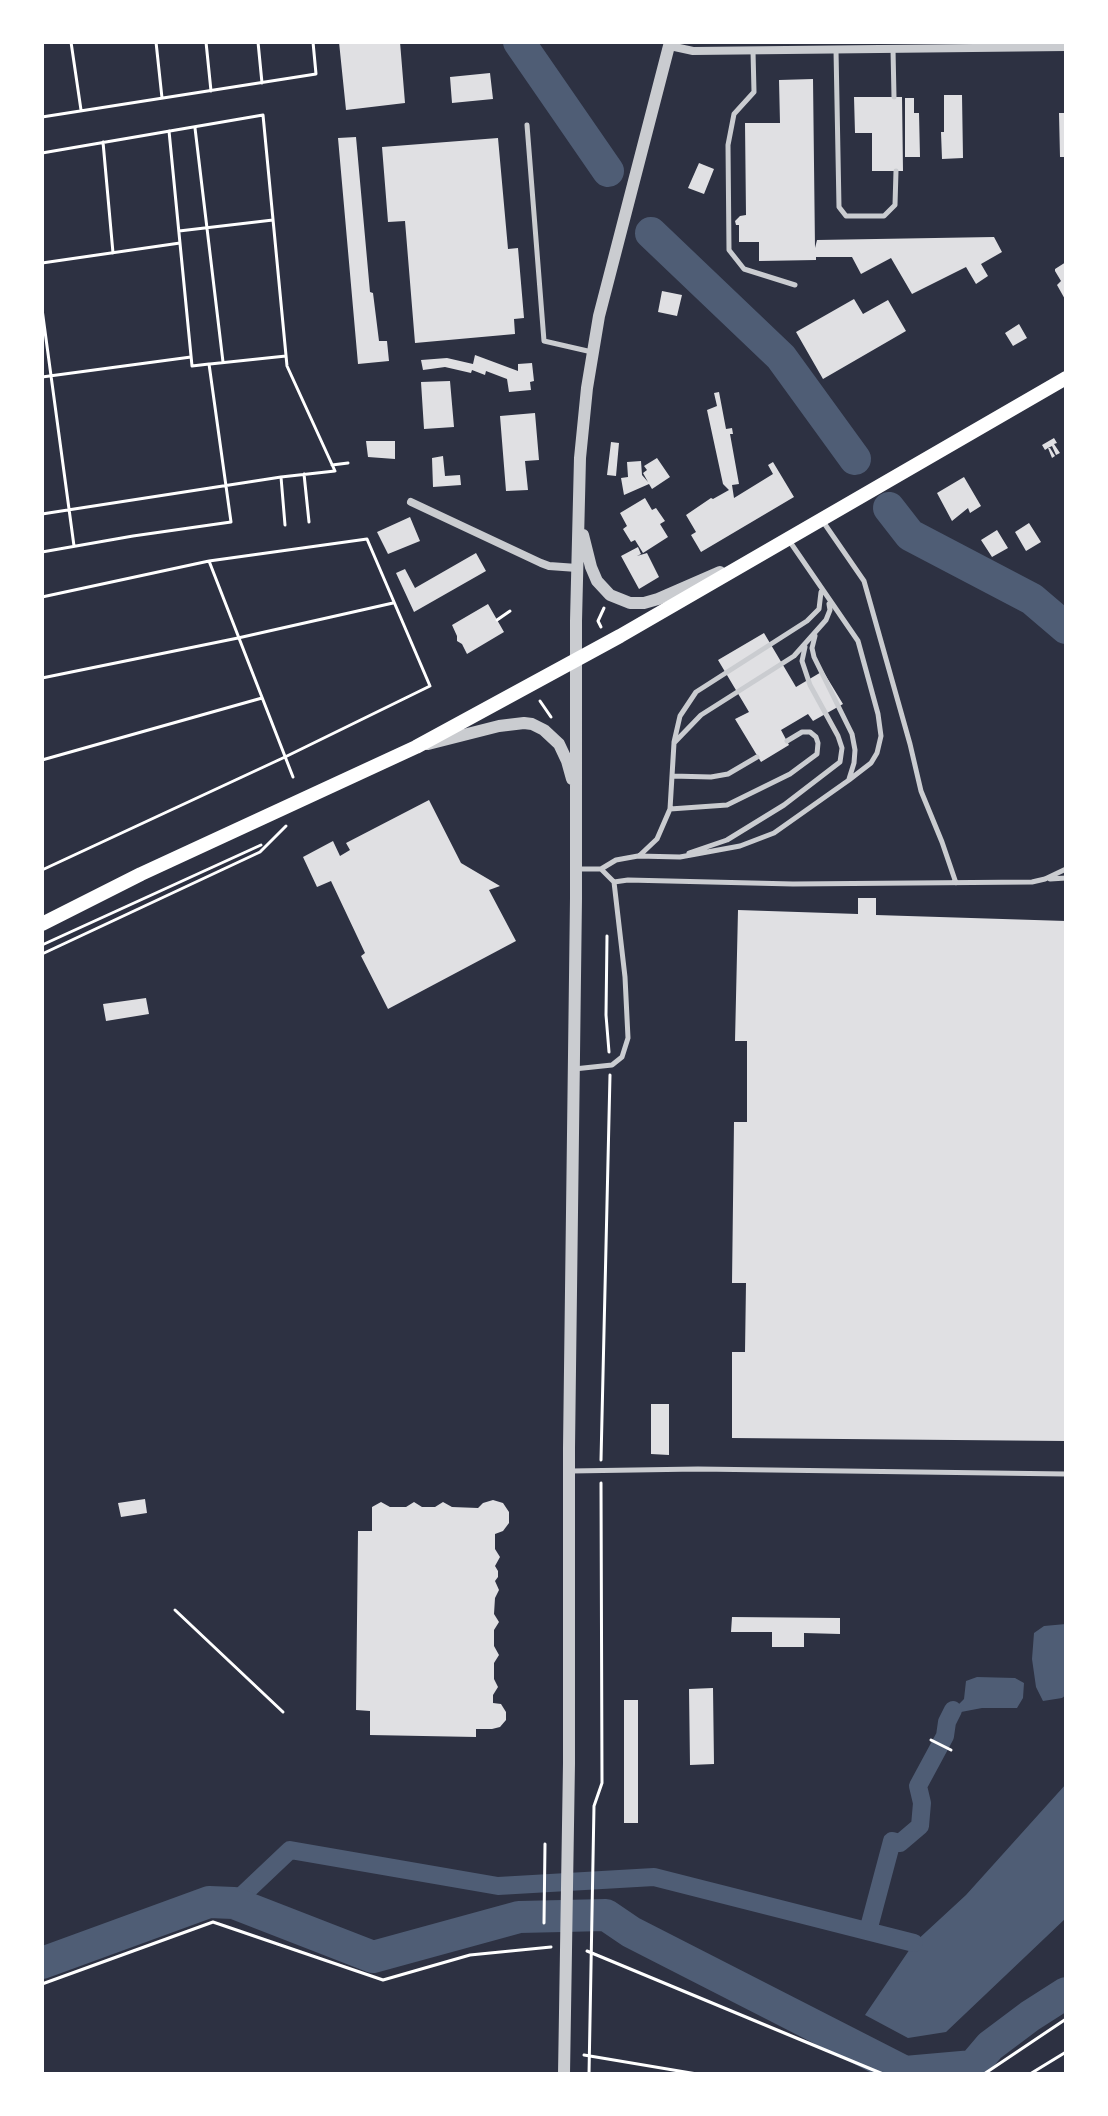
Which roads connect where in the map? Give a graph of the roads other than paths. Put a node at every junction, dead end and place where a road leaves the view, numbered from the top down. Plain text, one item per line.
1 (670, 44) edge
2 (736, 46) edge
3 (1066, 47) edge
4 (893, 49) junction
5 (836, 50) junction
6 (753, 51) junction
7 (894, 97) dead end
8 (527, 125) dead end
9 (896, 171) dead end
10 (795, 285) dead end
11 (593, 352) junction
12 (1066, 378) edge
13 (579, 497) junction
14 (411, 502) dead end
15 (822, 518) junction
16 (787, 539) junction
17 (767, 551) junction
18 (577, 568) junction
19 (821, 589) junction
20 (829, 602) junction
21 (817, 631) junction
22 (805, 646) junction
23 (576, 660) junction
24 (787, 741) dead end
25 (674, 743) junction
26 (416, 747) junction
27 (757, 757) dead end
28 (672, 776) junction
29 (849, 780) junction
30 (670, 809) junction
31 (576, 810) junction
32 (638, 856) junction
33 (680, 857) junction
34 (576, 869) junction
35 (601, 869) junction
36 (1066, 869) edge
37 (1066, 878) edge
38 (1045, 879) junction
39 (614, 882) junction
40 (956, 883) junction
41 (42, 924) edge
42 (574, 1069) junction
43 (569, 1471) junction
44 (1066, 1474) edge
45 (564, 2074) edge

1 - 2 street
1 - 11 street
2 - 6 street
3 - 4 street
4 - 5 street
4 - 7 lane
5 - 6 street
5 - 9 lane
6 - 10 lane
8 - 11 lane
11 - 13 street
12 - 15 main road
13 - 17 street
13 - 18 street
14 - 18 street
15 - 16 main road
15 - 40 lane
16 - 17 main road
16 - 19 lane
17 - 23 main road
18 - 23 street
19 - 20 lane
19 - 25 lane
20 - 21 lane
20 - 29 lane
21 - 22 lane
21 - 29 lane
22 - 25 lane
22 - 33 lane
23 - 26 main road
23 - 31 street
24 - 30 lane
25 - 28 lane
26 - 31 street
26 - 41 main road
27 - 28 lane
28 - 30 lane
29 - 33 lane
30 - 32 lane
31 - 34 street
32 - 33 lane
32 - 35 lane
34 - 35 lane
34 - 42 street
35 - 39 lane
36 - 38 lane
37 - 38 lane
38 - 40 lane
39 - 40 lane
39 - 42 lane
42 - 43 street
43 - 44 lane
43 - 45 street

